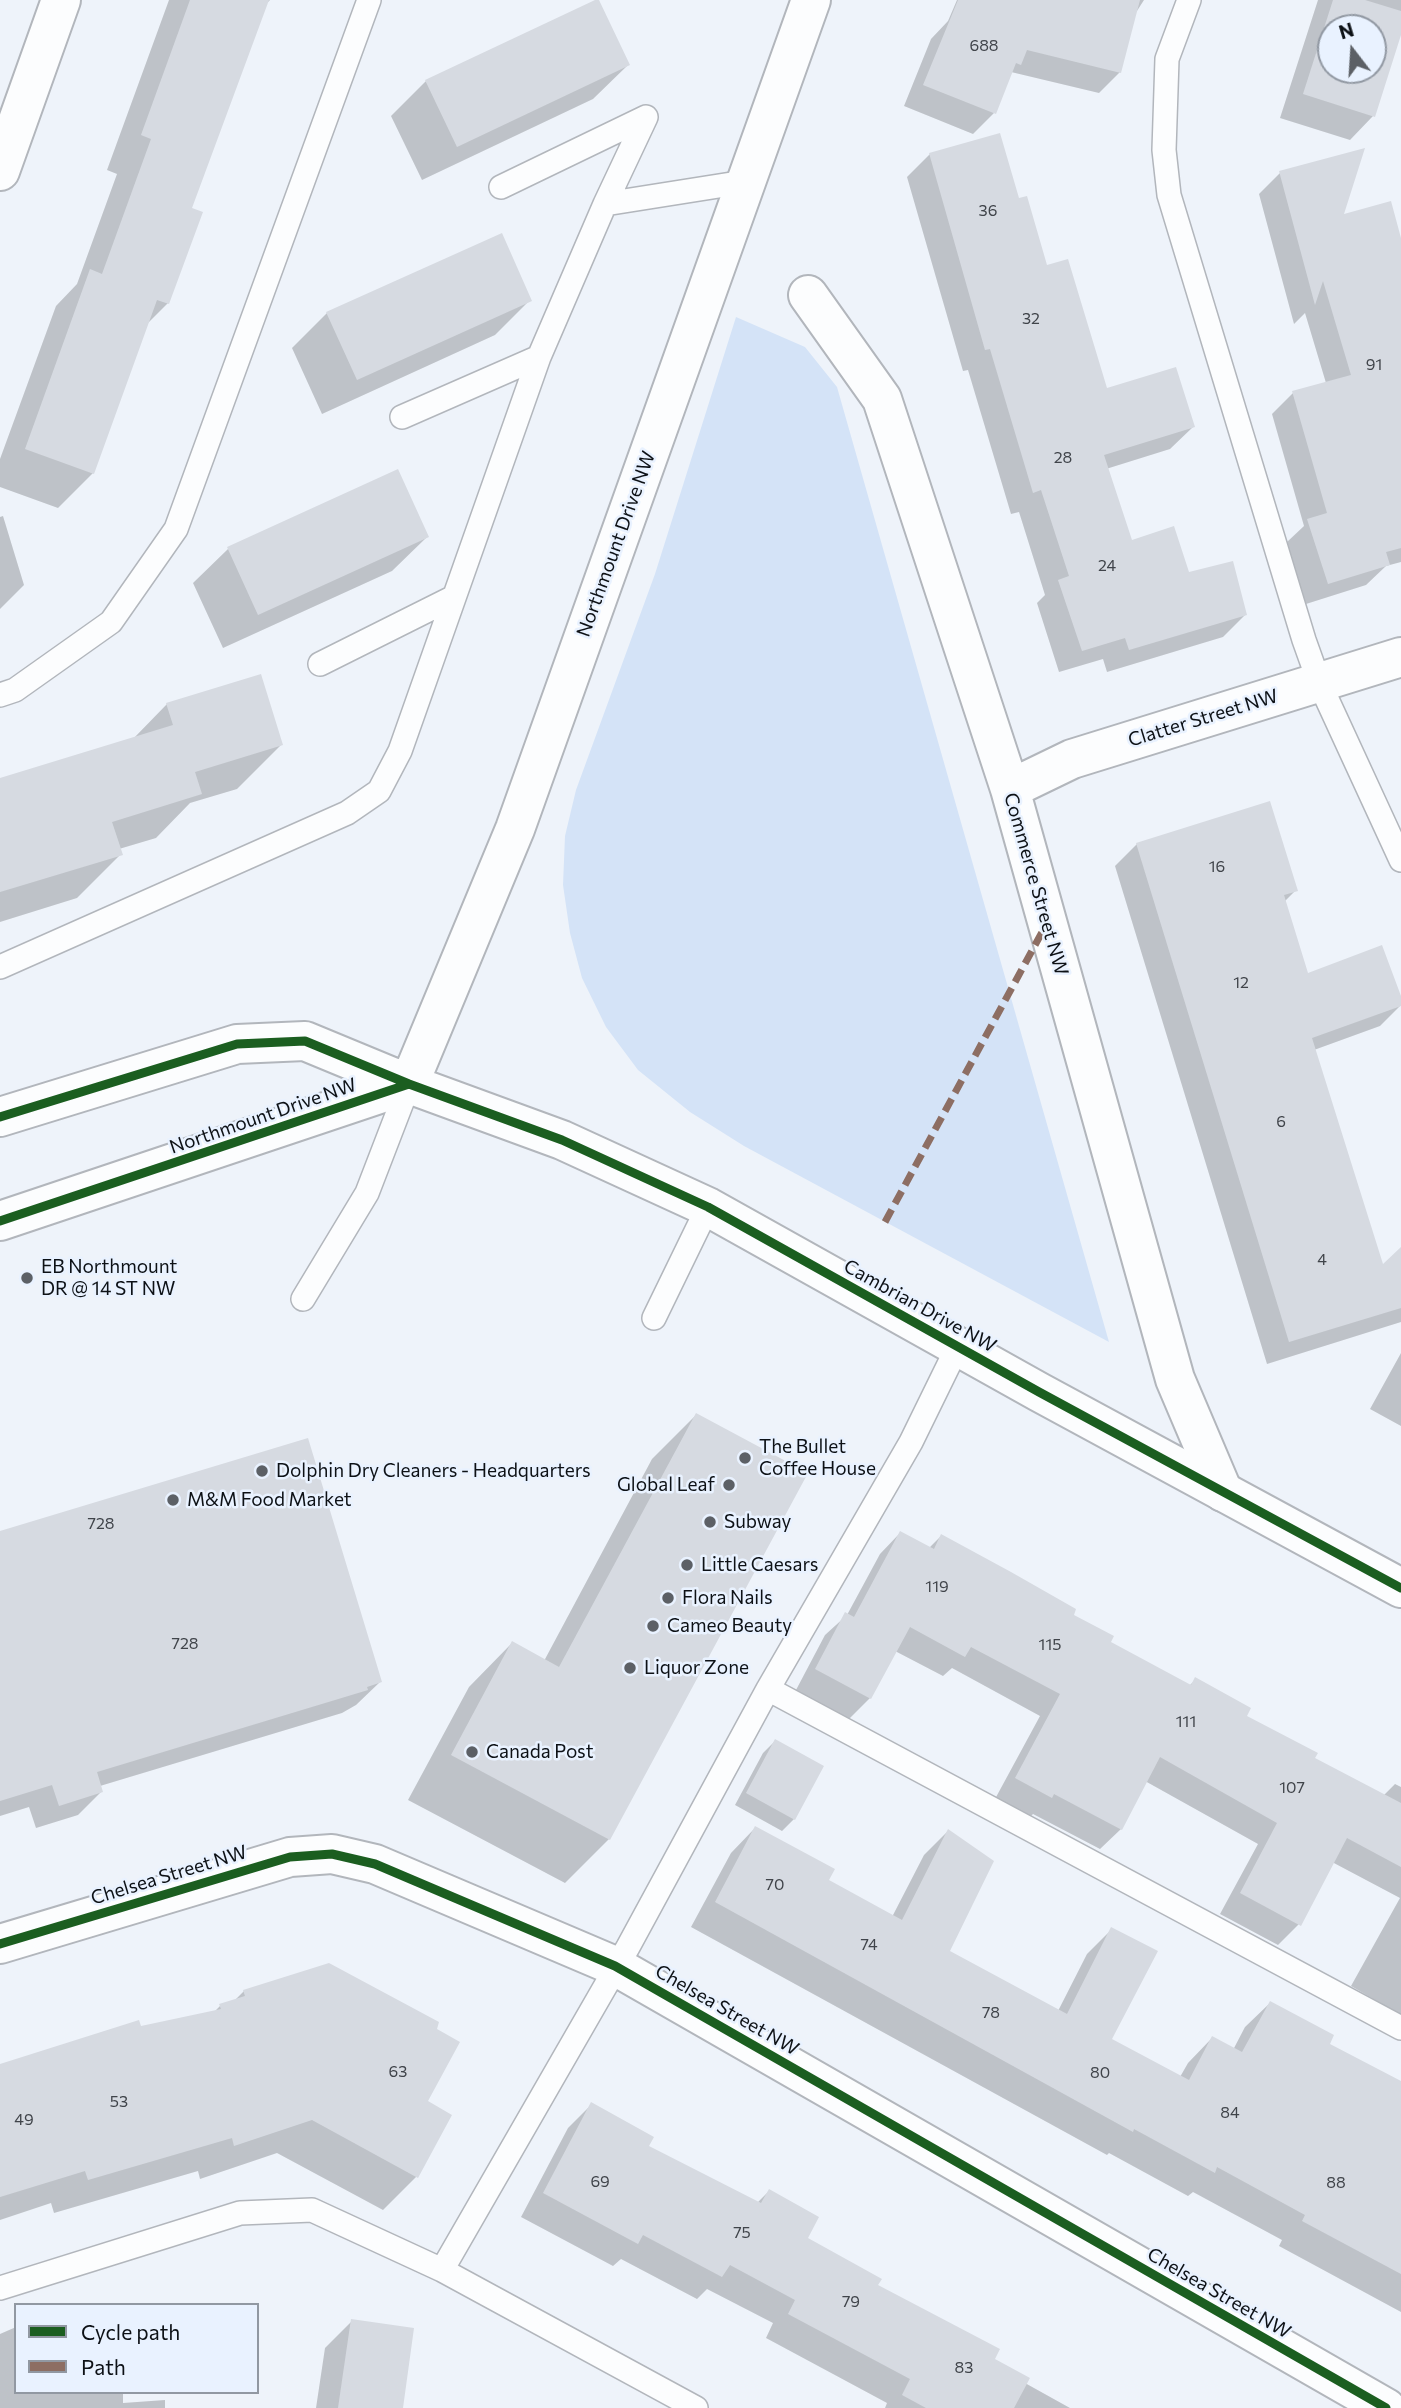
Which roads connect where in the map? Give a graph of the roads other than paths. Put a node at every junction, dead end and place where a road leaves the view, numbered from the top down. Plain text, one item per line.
1 (61, 0) edge
2 (369, 0) edge
3 (811, 0) edge
4 (1189, 0) edge
5 (0, 171) edge
6 (744, 183) junction
7 (500, 187) dead end
8 (605, 204) junction
9 (808, 295) dead end
10 (539, 357) junction
11 (402, 417) dead end
12 (454, 597) junction
13 (1401, 657) edge
14 (320, 664) dead end
15 (1319, 681) junction
16 (0, 695) edge
17 (1010, 789) junction
18 (1401, 860) edge
19 (0, 967) edge
20 (409, 1084) junction
21 (0, 1117) edge
22 (708, 1208) junction
23 (0, 1221) edge
24 (303, 1299) dead end
25 (654, 1318) dead end
26 (958, 1346) junction
27 (1223, 1492) junction
28 (1401, 1588) edge
29 (768, 1689) junction
30 (0, 1944) edge
31 (615, 1966) junction
32 (1401, 2028) edge
33 (442, 2270) junction
34 (0, 2288) edge
35 (696, 2408) edge
36 (1386, 2408) edge

1 - 5 street
2 - 16 lane
3 - 6 street, Northmount Drive NW
4 - 15 lane
6 - 8 lane
6 - 20 street, Northmount Drive NW
7 - 8 lane
8 - 10 lane
9 - 17 street, Commerce Street NW
10 - 11 lane
10 - 12 lane
12 - 14 lane
12 - 19 lane
13 - 15 street, Clatter Street NW
15 - 17 street, Clatter Street NW
15 - 18 lane
17 - 27 street, Commerce Street NW
20 - 21 street, Northmount Drive NW
20 - 22 street, Cambrian Drive NW
20 - 23 street, Northmount Drive NW
20 - 24 lane
22 - 25 lane
22 - 26 street, Cambrian Drive NW
26 - 27 street, Cambrian Drive NW
26 - 29 lane
27 - 28 street, Cambrian Drive NW
29 - 31 lane
29 - 32 lane
30 - 31 street, Chelsea Street NW
31 - 33 lane
31 - 36 street, Chelsea Street NW
33 - 34 lane
33 - 35 lane

